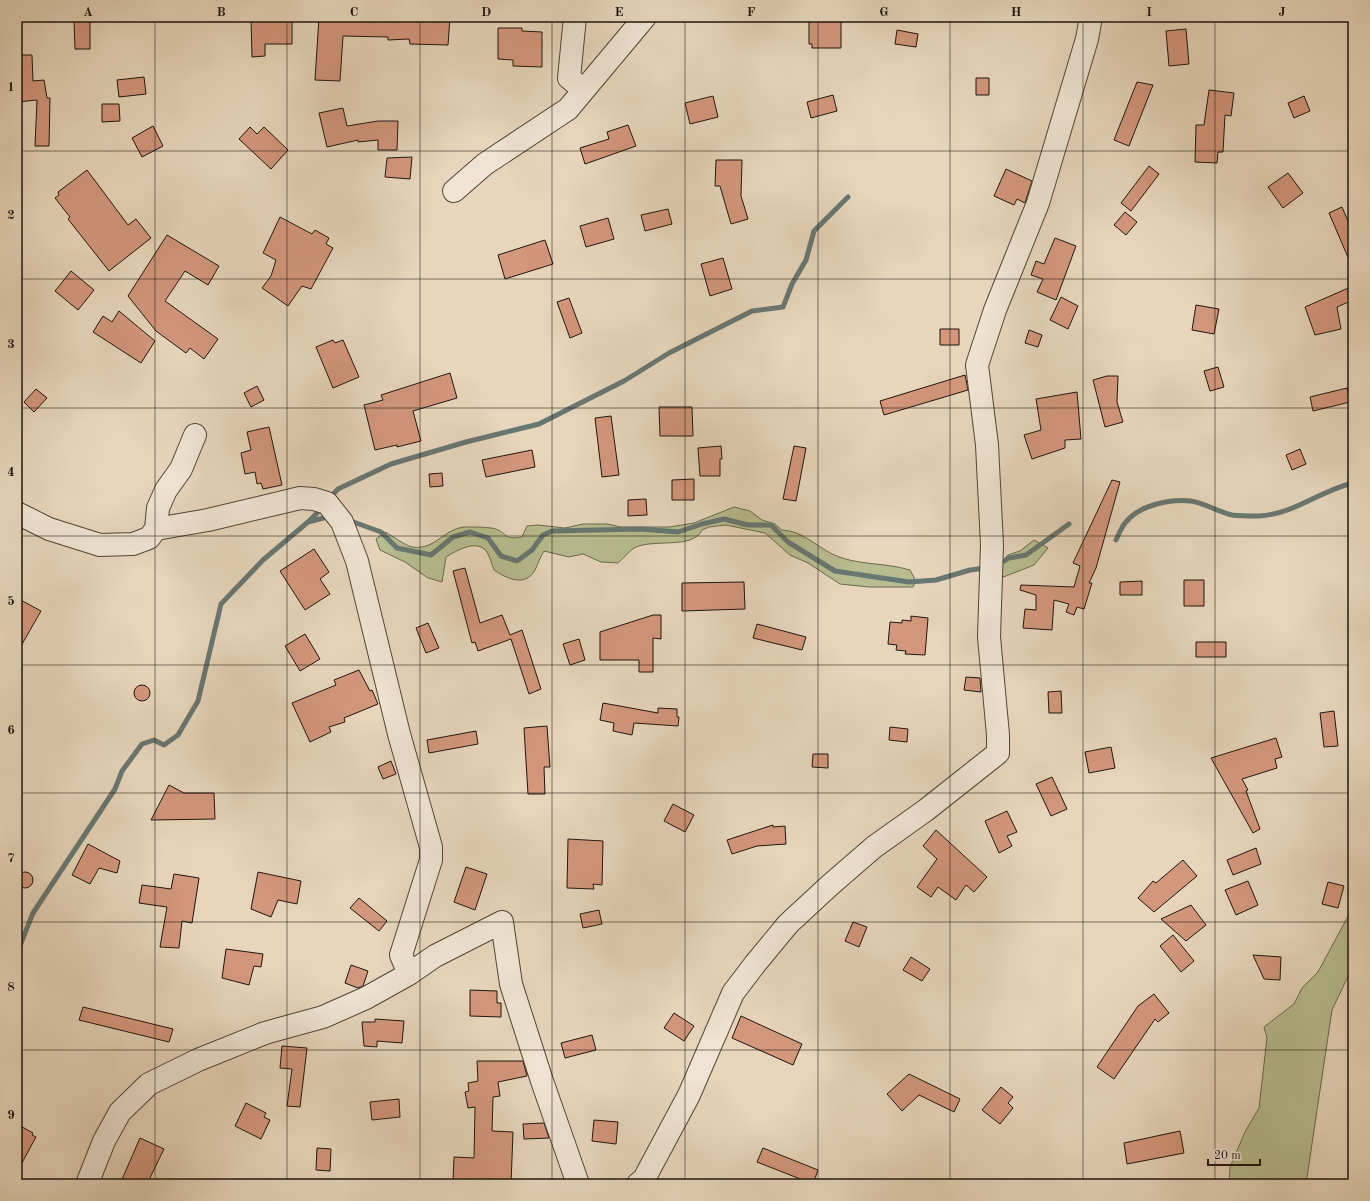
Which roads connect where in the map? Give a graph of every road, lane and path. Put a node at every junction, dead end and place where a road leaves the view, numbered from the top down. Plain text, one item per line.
1 (575, 17) edge
2 (645, 17) edge
3 (1091, 17) edge
4 (584, 90) junction
5 (454, 191) dead end
6 (195, 435) dead end
7 (17, 513) edge
8 (156, 529) junction
9 (409, 974) junction
10 (87, 1184) edge
11 (578, 1184) edge
12 (638, 1184) edge

1 - 4 street
2 - 4 street
3 - 12 street
4 - 5 street
6 - 8 street
7 - 8 street
8 - 9 street
9 - 10 street
9 - 11 street

